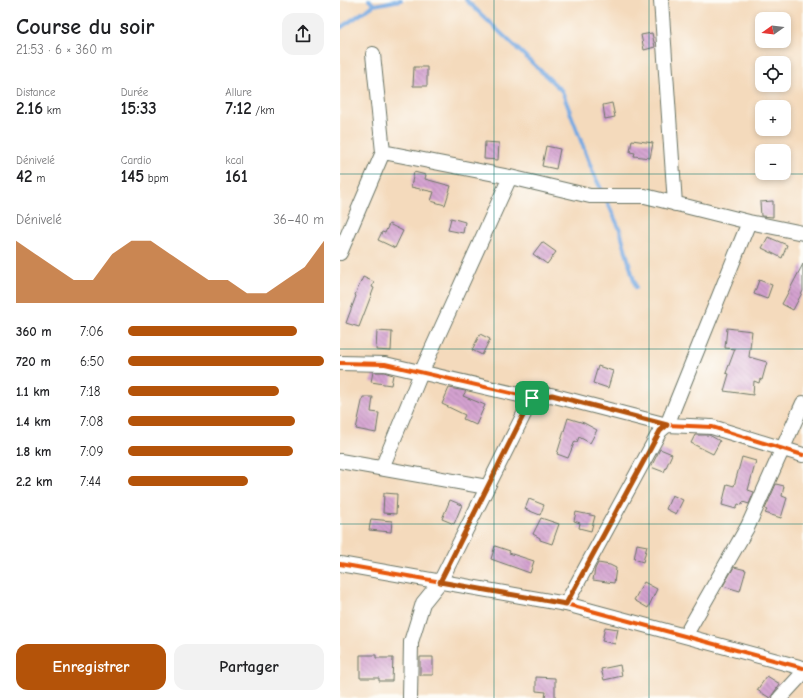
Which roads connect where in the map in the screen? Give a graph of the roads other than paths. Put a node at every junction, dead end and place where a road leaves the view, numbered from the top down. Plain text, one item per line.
1 (661, 0) edge
2 (373, 54) dead end
3 (383, 152) junction
4 (510, 177) junction
5 (675, 204) junction
6 (749, 222) junction
7 (803, 233) edge
8 (340, 253) edge
9 (340, 363) edge
10 (421, 373) junction
11 (532, 398) junction
12 (803, 403) edge
13 (667, 425) junction
14 (782, 449) junction
15 (803, 455) edge
16 (340, 461) edge
17 (382, 468) junction
18 (487, 487) junction
19 (340, 564) edge
20 (440, 582) junction
21 (566, 604) junction
22 (685, 636) junction
23 (803, 668) edge
24 (803, 673) edge
25 (410, 698) edge
26 (780, 698) edge

1 - 5 street
2 - 3 street
3 - 4 street
3 - 8 street
4 - 5 street
4 - 10 street
5 - 6 street
6 - 7 street
6 - 13 street
9 - 10 street
10 - 11 street
10 - 17 street
11 - 13 street
11 - 18 street
12 - 14 street
13 - 14 street
13 - 21 street
14 - 15 street
14 - 22 street
16 - 17 street
17 - 18 street
18 - 20 street
19 - 20 street
20 - 21 street
20 - 25 street
21 - 22 street
22 - 23 street
24 - 26 street

